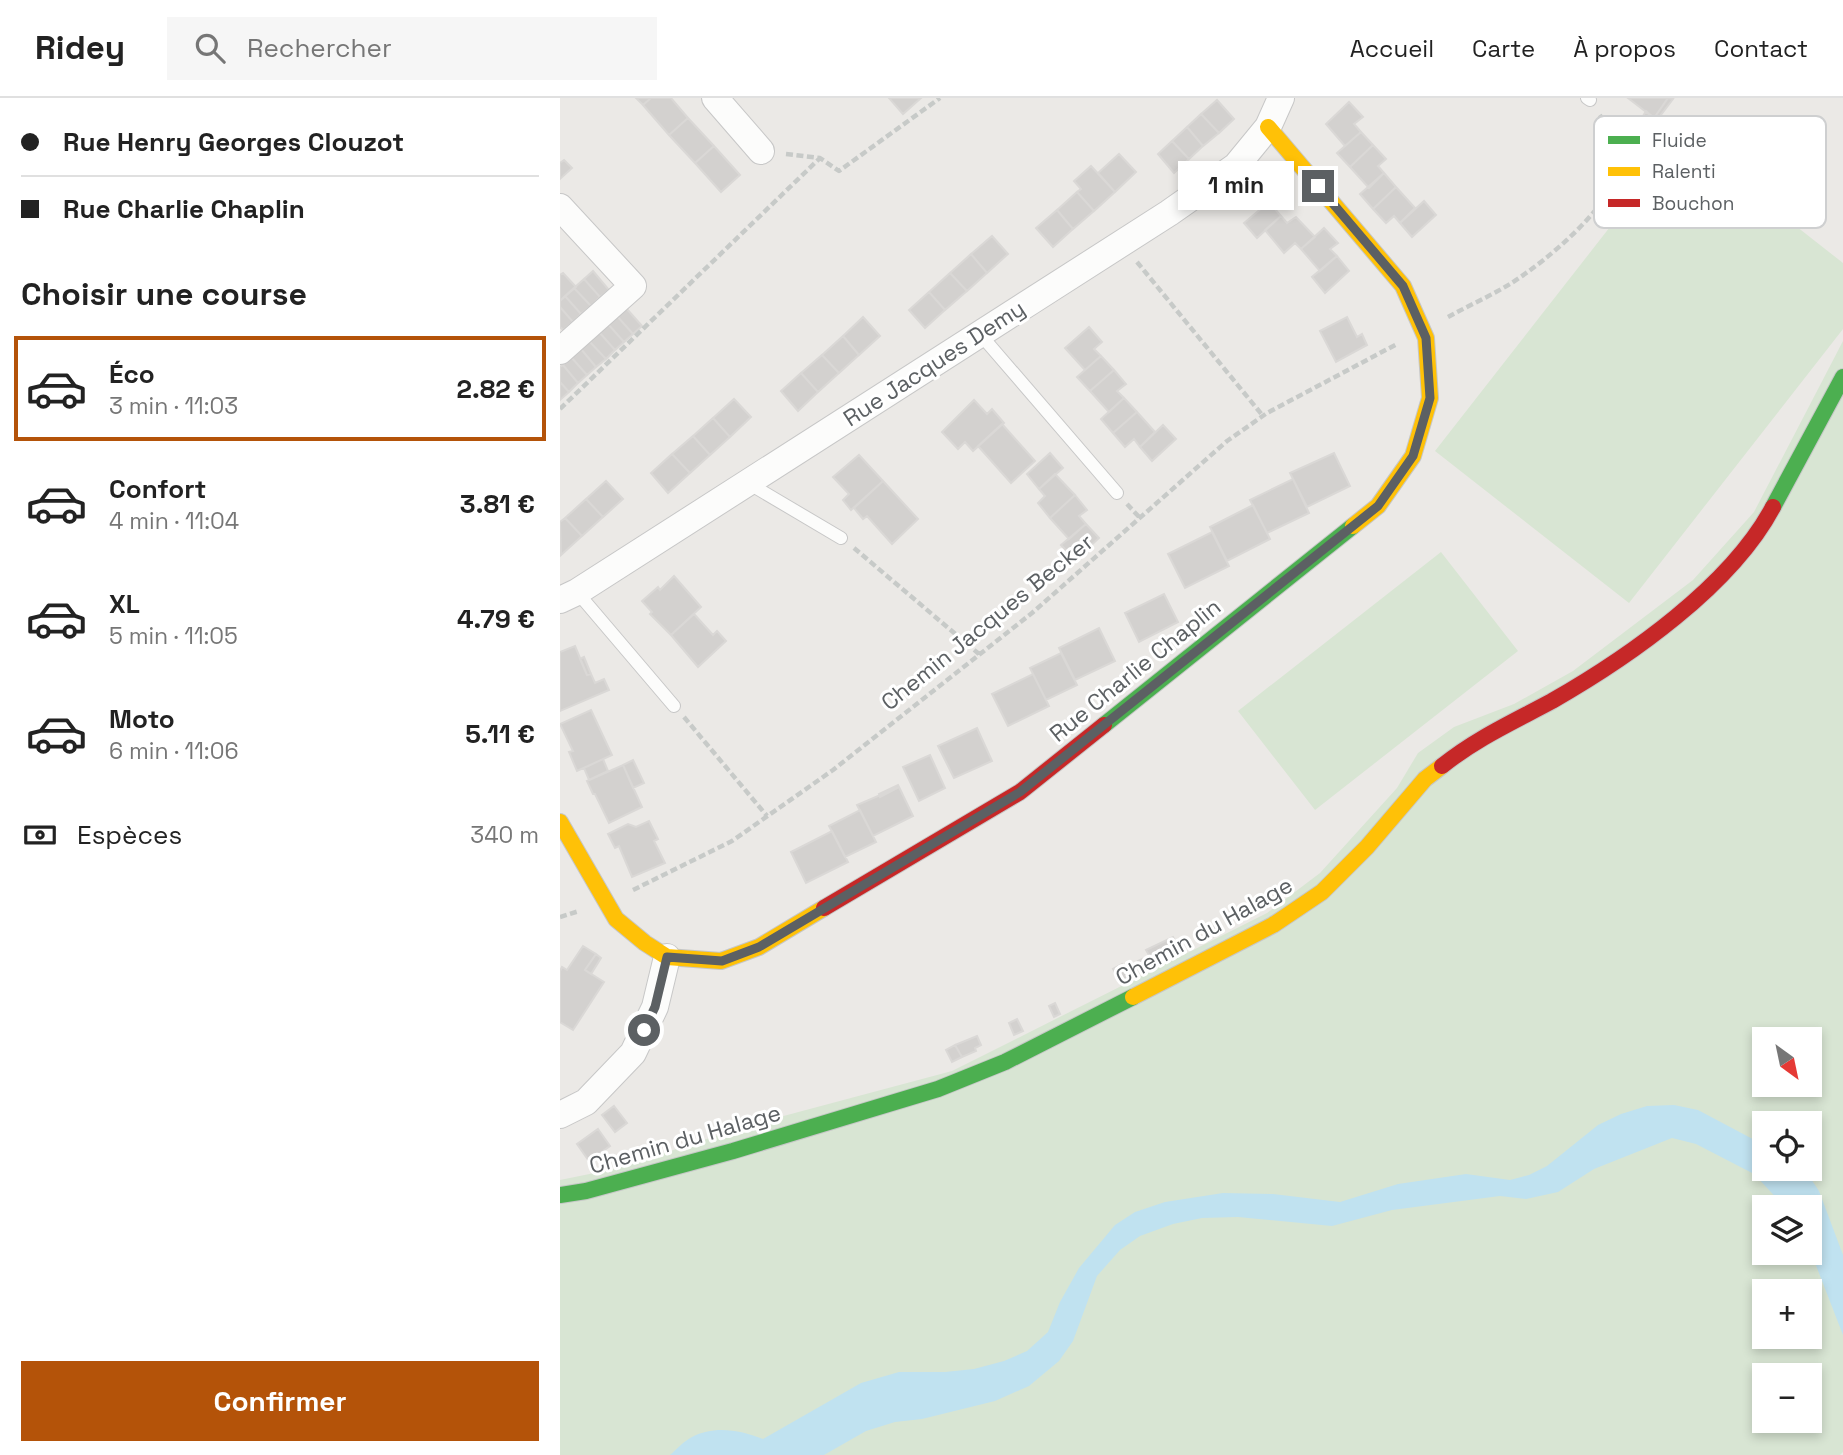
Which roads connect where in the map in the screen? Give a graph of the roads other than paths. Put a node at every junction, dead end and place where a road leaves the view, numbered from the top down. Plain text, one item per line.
1 (715, 98) edge
2 (1281, 98) edge
3 (1268, 127) junction
4 (761, 151) road end
5 (560, 207) edge
6 (980, 334) junction
7 (560, 351) edge
8 (1843, 377) edge
9 (747, 483) junction
10 (1117, 494) dead end
11 (841, 538) road end
12 (568, 596) edge
13 (674, 706) road end
14 (560, 822) edge
15 (667, 957) junction
16 (560, 1115) edge
17 (560, 1195) edge

1 - 4 street
2 - 3 street, Rue Jacques Demy
3 - 6 street, Rue Jacques Demy
3 - 15 street, Rue Charlie Chaplin
5 - 7 street
6 - 9 street, Rue Jacques Demy
6 - 10 lane
8 - 17 street, Chemin du Halage
9 - 11 lane
9 - 12 street, Rue Jacques Demy
12 - 13 lane
14 - 15 street
15 - 16 street

